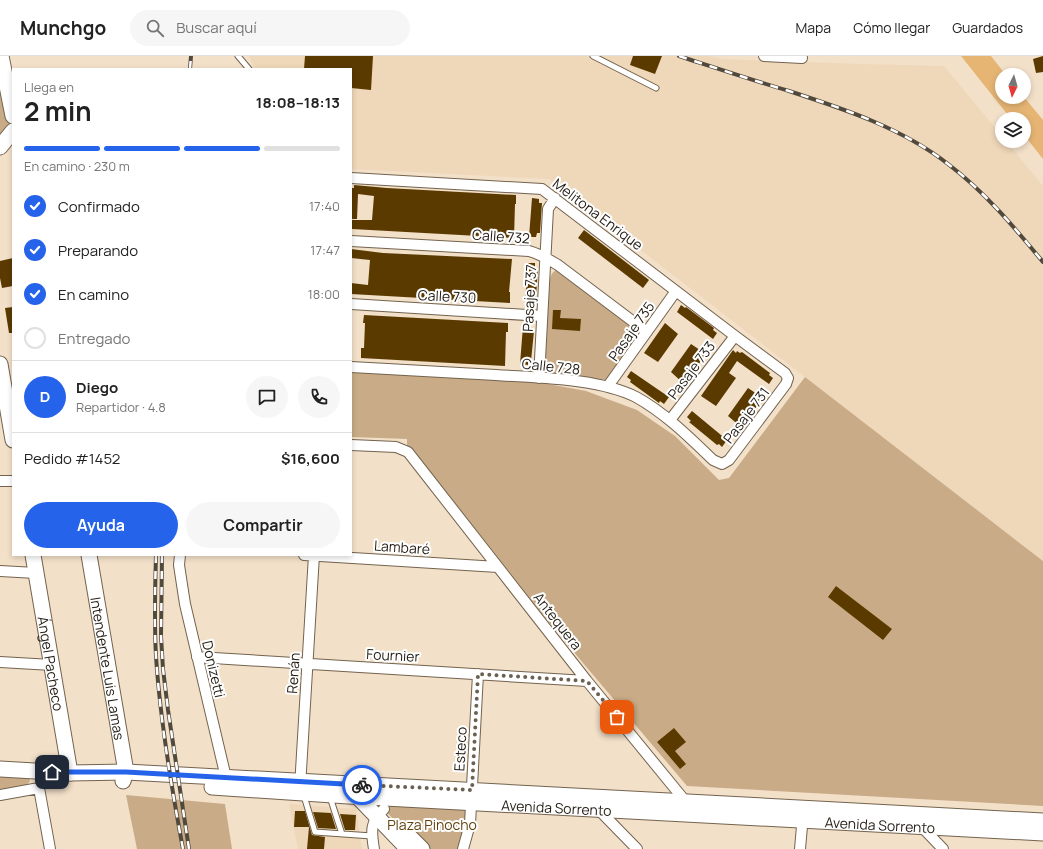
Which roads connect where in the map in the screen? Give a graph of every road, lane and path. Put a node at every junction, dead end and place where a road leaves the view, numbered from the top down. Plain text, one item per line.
1 (1, 56) edge
2 (238, 56) edge
3 (593, 56) edge
4 (764, 56) edge
5 (802, 58) dead end
6 (248, 68) edge
7 (656, 88) dead end
8 (12, 111) edge
9 (352, 178) edge
10 (554, 198) junction
11 (352, 240) edge
12 (545, 256) junction
13 (676, 291) junction
14 (352, 304) edge
15 (542, 316) junction
16 (647, 332) junction
17 (735, 336) junction
18 (0, 364) edge
19 (352, 367) edge
20 (539, 378) junction
21 (788, 378) joint
22 (608, 386) junction
23 (3, 402) edge
24 (670, 420) junction
25 (12, 436) edge
26 (352, 444) edge
27 (722, 464) joint
28 (0, 481) edge
29 (12, 481) edge
30 (33, 556) edge
31 (89, 556) edge
32 (180, 556) edge
33 (310, 556) edge
34 (326, 556) edge
35 (498, 567) junction
36 (0, 571) edge
37 (36, 573) junction
38 (197, 657) junction
39 (0, 662) edge
40 (307, 664) junction
41 (52, 665) junction
42 (478, 674) junction
43 (587, 681) junction
44 (0, 769) edge
45 (52, 772) junction
46 (70, 773) junction
47 (124, 777) junction
48 (227, 783) junction
49 (39, 788) junction
50 (301, 789) junction
51 (357, 790) junction
52 (372, 791) junction
53 (329, 794) junction
54 (0, 795) edge
55 (471, 796) junction
56 (597, 803) junction
57 (686, 808) junction
58 (380, 812) junction
59 (803, 814) junction
60 (921, 820) junction
61 (1043, 821) edge
62 (1043, 833) edge
63 (342, 834) junction
64 (372, 836) junction
65 (50, 849) edge
66 (374, 849) edge
67 (408, 849) edge
68 (422, 849) edge
69 (464, 849) edge
70 (637, 849) edge
71 (800, 849) edge
72 (943, 849) edge

1 - 8 main road
2 - 6 lane
3 - 7 lane
4 - 5 street
9 - 10 street, Melitona Enrique
10 - 12 street, Pasaje 737
10 - 13 street, Melitona Enrique
11 - 12 street, Calle 732
12 - 15 street, Pasaje 737
12 - 16 street, Calle 732
13 - 16 street, Pasaje 735
13 - 17 street, Melitona Enrique
14 - 15 street, Calle 730
15 - 20 street, Pasaje 737
16 - 22 street, Pasaje 735
17 - 21 street, Melitona Enrique
17 - 24 street, Pasaje 733
18 - 23 main road
19 - 20 street, Calle 728
20 - 22 street, Calle 728
21 - 27 street, Pasaje 731
22 - 24 street, Calle 728
23 - 25 main road
24 - 27 street, Calle 728
26 - 35 street, Antequera
28 - 29 street
30 - 37 main road, Ángel Pacheco
31 - 47 main road, Intendente Luis Lamas
32 - 38 street, Donizetti
33 - 40 street, Renán
34 - 35 street, Lambaré
35 - 43 street, Antequera
36 - 37 street
37 - 41 main road, Ángel Pacheco
38 - 40 street, Fournier
38 - 48 street, Donizetti
39 - 41 street
40 - 42 street, Fournier
40 - 50 street, Renán
41 - 46 main road, Ángel Pacheco
42 - 43 street, Fournier
42 - 55 street, Esteco
43 - 57 street, Antequera
44 - 45 main road, Avenida Sorrento
45 - 46 main road, Avenida Sorrento
45 - 49 street
46 - 47 main road, Avenida Sorrento
47 - 48 main road, Avenida Sorrento
48 - 50 main road, Avenida Sorrento
49 - 54 street
49 - 65 street
50 - 51 main road, Avenida Sorrento
50 - 53 main road, Avenida Sorrento
50 - 63 lane
51 - 52 main road, Avenida Sorrento
51 - 53 main road, Avenida Sorrento
51 - 58 main road
52 - 55 main road, Avenida Sorrento
52 - 58 main road
53 - 63 lane
55 - 56 main road, Avenida Sorrento
55 - 69 street, Esteco
56 - 57 main road, Avenida Sorrento
56 - 70 street
57 - 59 main road, Avenida Sorrento
58 - 64 street
58 - 67 main road
58 - 68 main road
59 - 60 main road, Avenida Sorrento
59 - 71 street
60 - 61 main road, Avenida Sorrento
60 - 62 main road, Avenida Sorrento
60 - 72 street
63 - 64 lane
64 - 66 street

